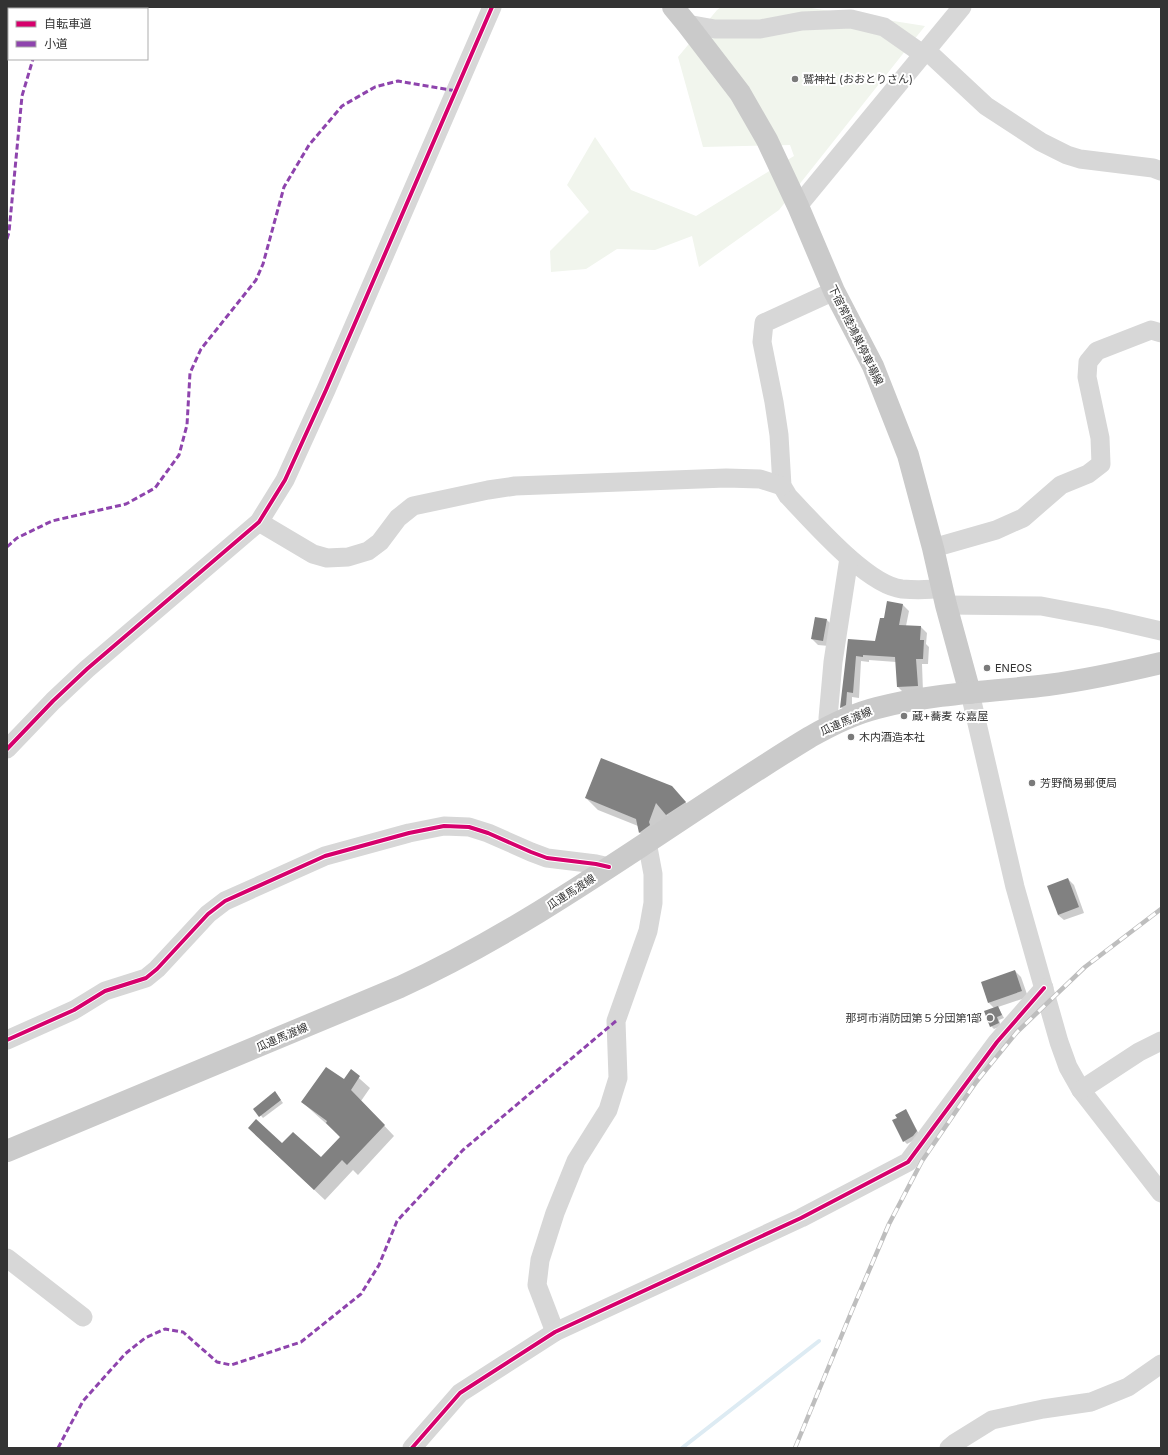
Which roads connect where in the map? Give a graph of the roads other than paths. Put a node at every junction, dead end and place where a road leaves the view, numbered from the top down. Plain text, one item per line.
1 (492, 7) edge
2 (673, 7) edge
3 (962, 7) edge
4 (687, 24) junction
5 (925, 53) junction
6 (1161, 171) edge
7 (798, 206) junction
8 (834, 291) junction
9 (1161, 333) edge
10 (782, 486) junction
11 (259, 522) junction
12 (933, 548) junction
13 (849, 558) junction
14 (944, 596) junction
15 (1161, 632) edge
16 (1161, 663) edge
17 (970, 693) junction
18 (830, 726) junction
19 (7, 749) edge
20 (647, 842) junction
21 (609, 867) junction
22 (1044, 988) junction
23 (7, 1040) edge
24 (1161, 1041) edge
25 (1081, 1090) junction
26 (7, 1151) edge
27 (1161, 1193) edge
28 (7, 1258) edge
29 (83, 1317) dead end
30 (555, 1332) junction
31 (1161, 1364) edge
32 (412, 1448) edge
33 (949, 1448) edge

1 - 11 street
2 - 4 main road, 下宿常陸鴻巣停車場線
3 - 5 street
4 - 5 street
4 - 7 main road, 下宿常陸鴻巣停車場線
5 - 6 street
5 - 7 street
7 - 8 main road, 下宿常陸鴻巣停車場線
8 - 10 street
8 - 12 main road, 下宿常陸鴻巣停車場線
9 - 12 street
10 - 11 street
10 - 13 street
11 - 19 street
12 - 14 main road, 下宿常陸鴻巣停車場線
13 - 14 street
13 - 18 street
14 - 15 street
14 - 17 main road, 下宿常陸鴻巣停車場線
16 - 17 main road, 瓜連馬渡線
17 - 18 main road, 瓜連馬渡線
17 - 22 street
18 - 20 main road, 瓜連馬渡線
20 - 21 main road, 瓜連馬渡線
20 - 30 street
21 - 23 street
21 - 26 main road, 瓜連馬渡線
22 - 25 street
22 - 30 street
24 - 25 street
25 - 27 street
28 - 29 street
30 - 32 street
31 - 33 street

